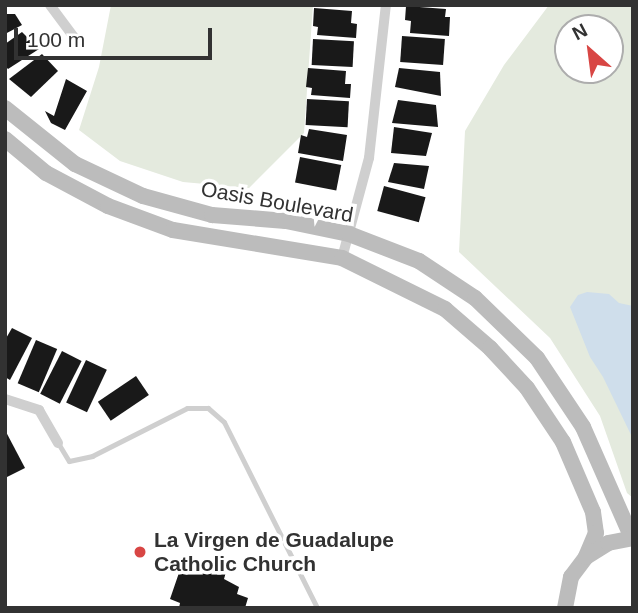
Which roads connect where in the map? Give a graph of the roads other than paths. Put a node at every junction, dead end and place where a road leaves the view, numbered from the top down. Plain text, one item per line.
1 (50, 5) edge
2 (386, 5) edge
3 (79, 44) dead end
4 (5, 108) edge
5 (5, 139) edge
6 (349, 233) junction
7 (342, 258) junction
8 (5, 399) edge
9 (58, 443) joint
10 (632, 538) edge
11 (586, 557) junction
12 (563, 605) edge
13 (317, 608) edge

1 - 3 street
2 - 6 street
4 - 6 street, Oasis Boulevard
5 - 7 street, Oasis Boulevard
6 - 7 street
6 - 10 street, Oasis Boulevard
7 - 11 street, Oasis Boulevard
8 - 9 street
9 - 13 lane
10 - 11 street, Oasis Boulevard
11 - 12 street, Oasis Boulevard

